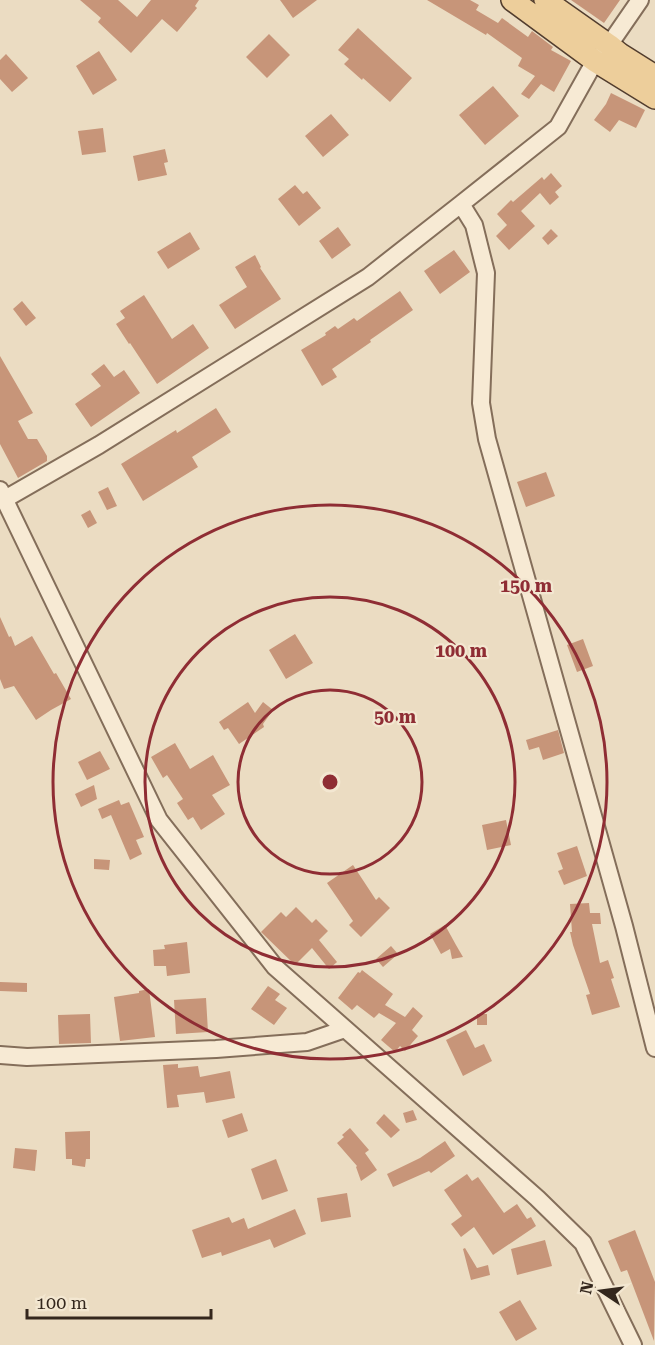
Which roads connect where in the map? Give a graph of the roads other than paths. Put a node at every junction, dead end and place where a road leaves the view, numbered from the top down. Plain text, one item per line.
1 (512, 0) edge
2 (545, 0) edge
3 (640, 0) edge
4 (602, 53) junction
5 (655, 76) edge
6 (655, 98) edge
7 (461, 204) junction
8 (2, 495) edge
9 (345, 1029) junction
10 (655, 1048) edge
11 (0, 1055) edge
12 (633, 1345) edge

1 - 4 main road
2 - 4 main road
3 - 4 street
4 - 5 main road
4 - 6 main road
4 - 7 street
7 - 8 street
7 - 10 street
8 - 9 street
9 - 11 street
9 - 12 street

